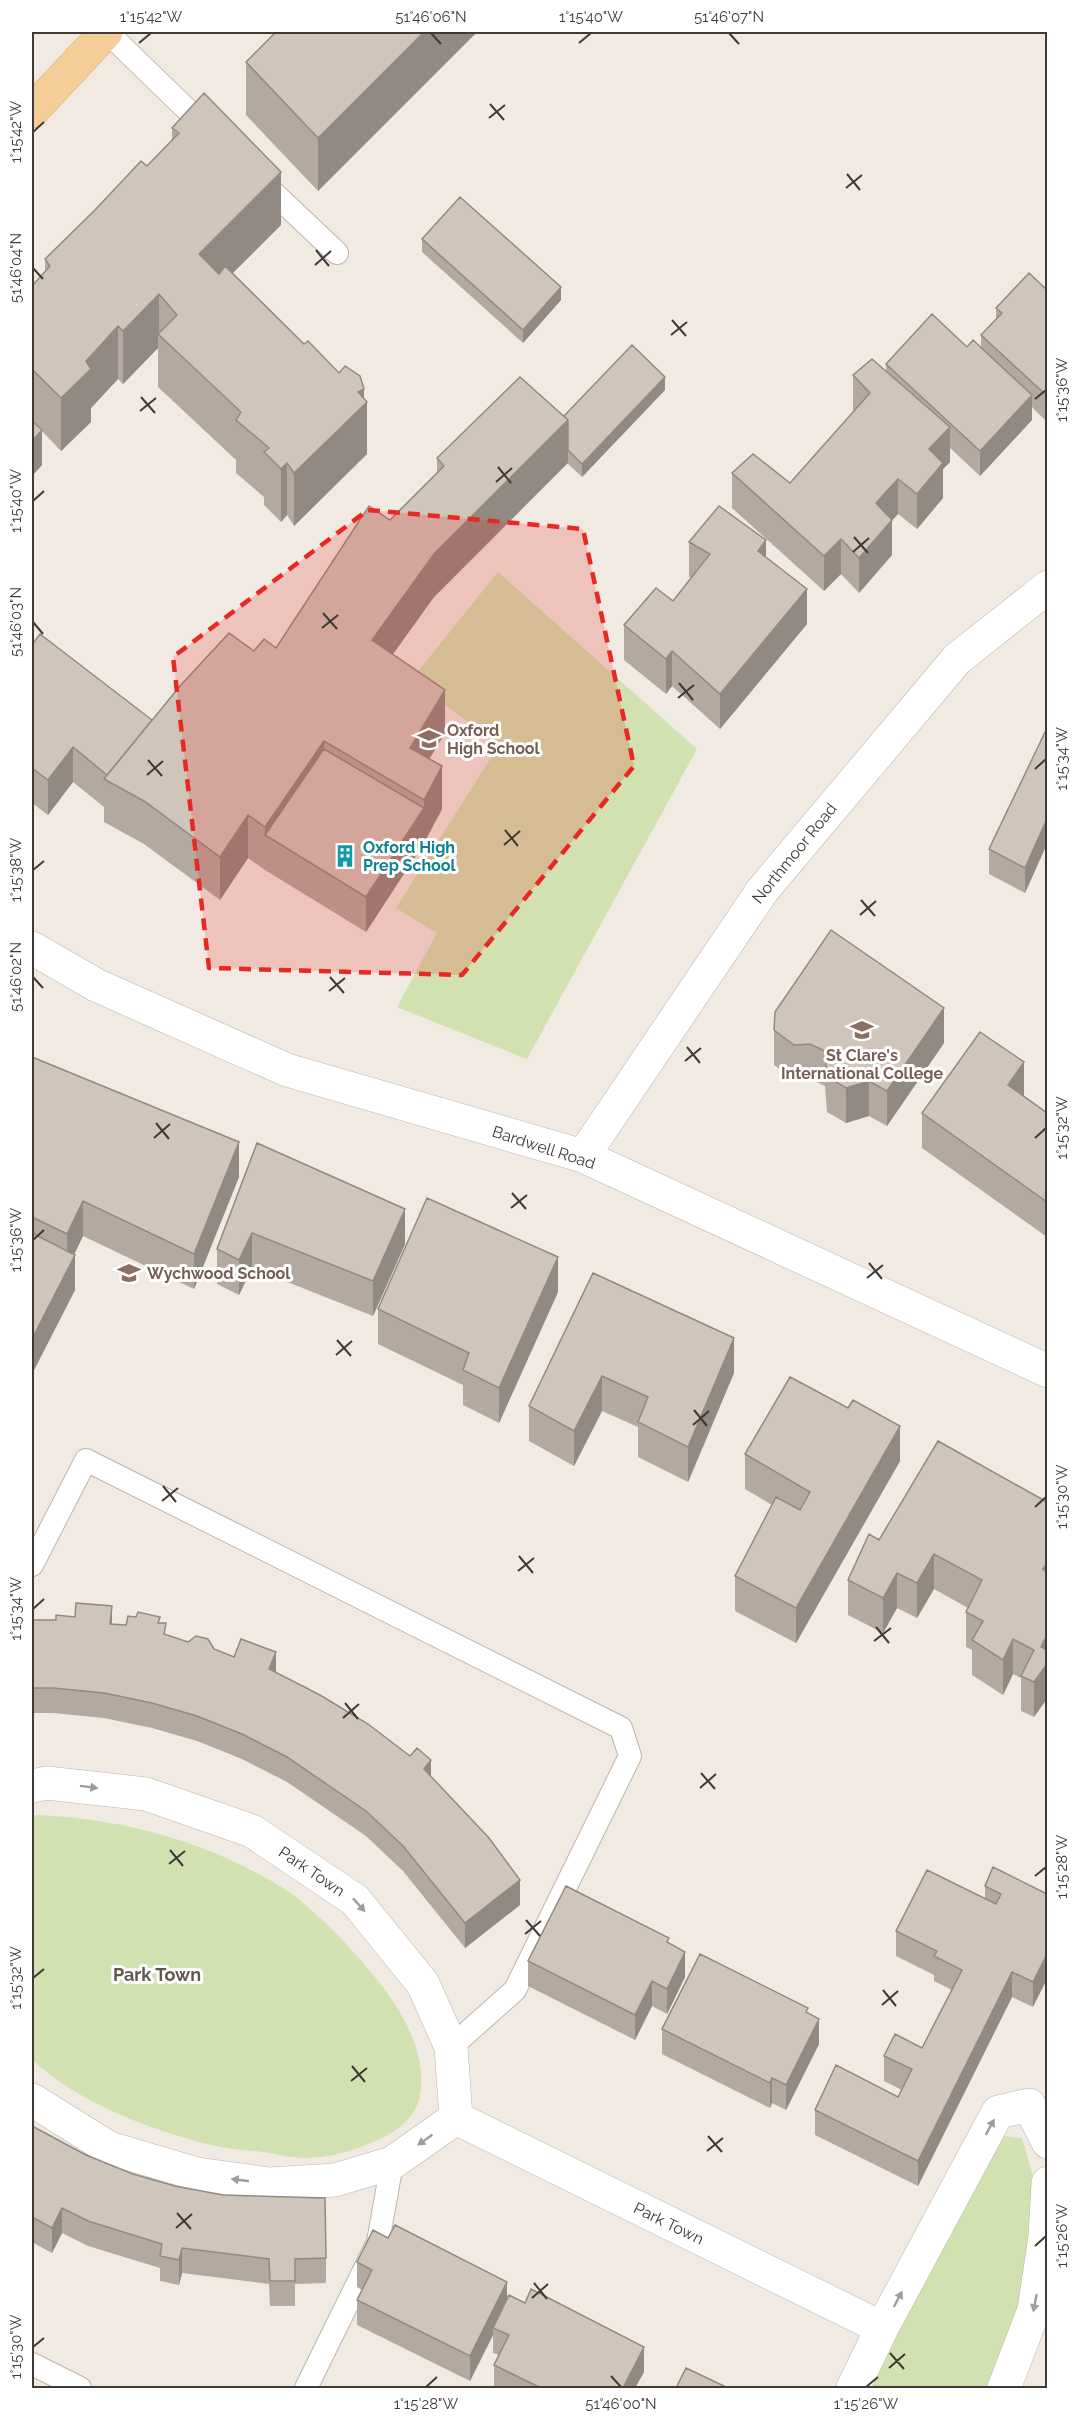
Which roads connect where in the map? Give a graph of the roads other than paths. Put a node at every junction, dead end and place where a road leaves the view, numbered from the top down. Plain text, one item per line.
1 (107, 32) edge
2 (32, 111) edge
3 (225, 146) edge
4 (242, 163) edge
5 (337, 253) dead end
6 (1047, 587) edge
7 (32, 948) edge
8 (583, 1156) junction
9 (1047, 1371) edge
10 (32, 1565) edge
11 (32, 1786) edge
12 (451, 2047) junction
13 (32, 2100) edge
14 (456, 2118) junction
15 (1047, 2142) edge
16 (392, 2163) junction
17 (1047, 2183) edge
18 (882, 2328) junction
19 (32, 2364) edge
20 (80, 2388) edge
21 (306, 2388) edge
22 (853, 2388) edge
23 (1004, 2388) edge

1 - 2 main road
1 - 3 lane
4 - 5 lane
6 - 8 street, Northmoor Road
7 - 8 street, Bardwell Road
8 - 9 street, Bardwell Road
10 - 12 lane
11 -> 12 street, Park Town
12 - 14 street, Park Town
16 -> 13 street
14 -> 16 street
14 - 18 street, Park Town
18 -> 15 street
16 - 21 lane
17 -> 23 street
18 - 22 street
19 - 20 lane

